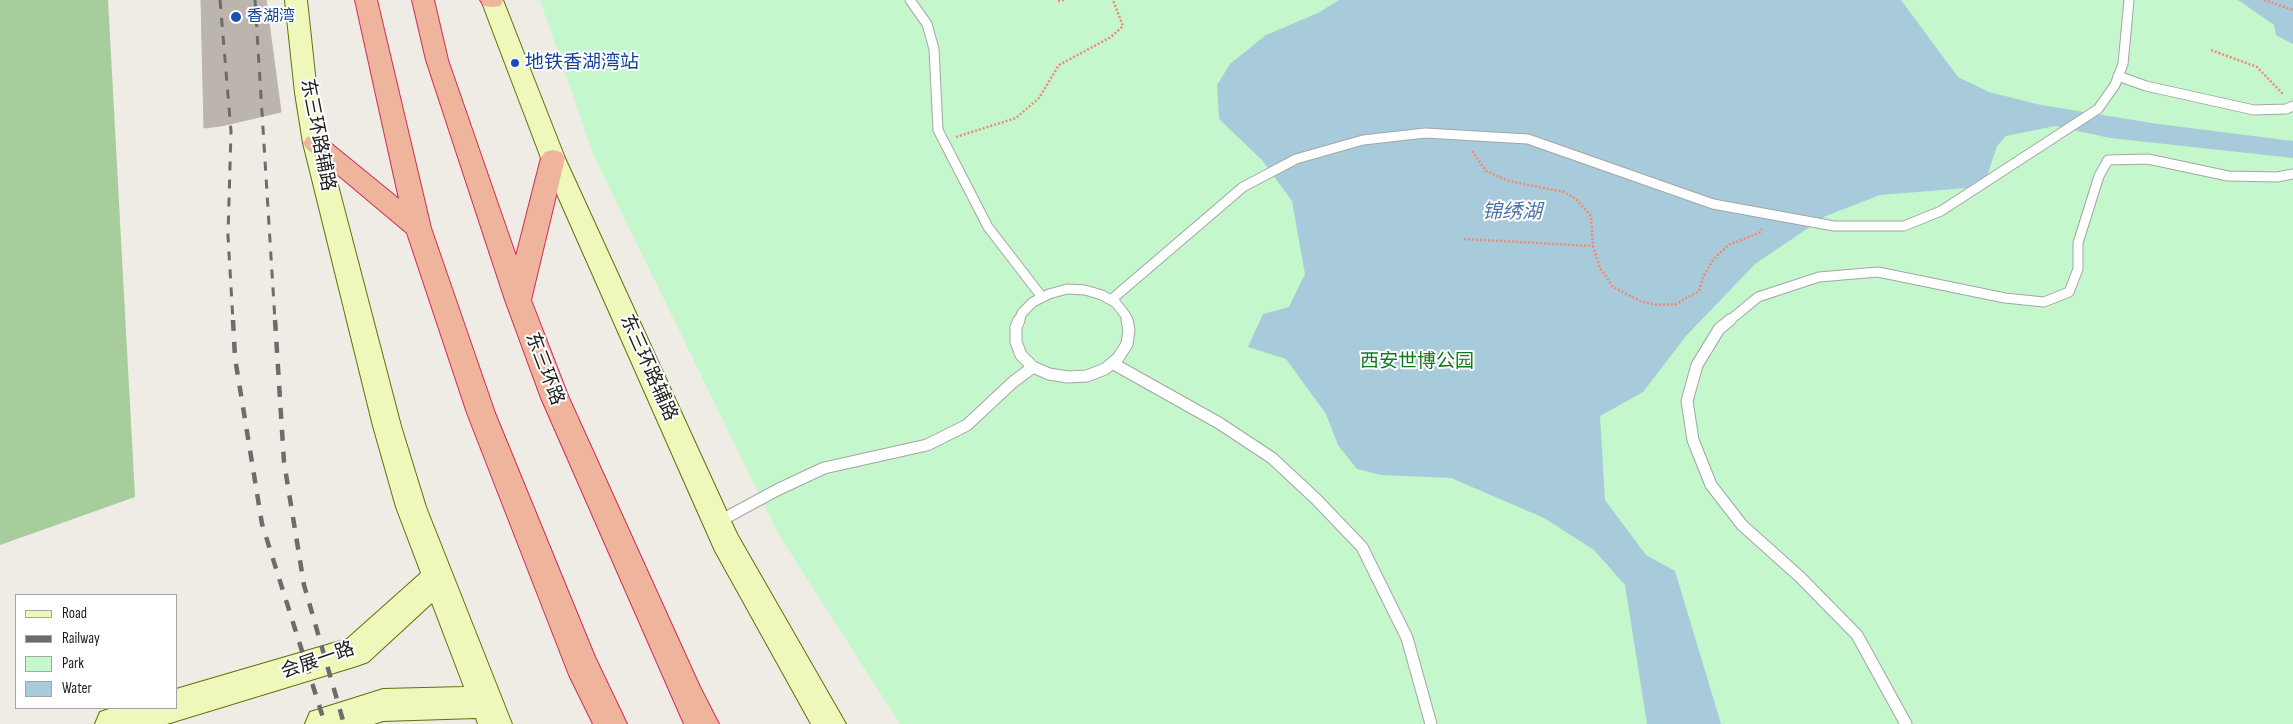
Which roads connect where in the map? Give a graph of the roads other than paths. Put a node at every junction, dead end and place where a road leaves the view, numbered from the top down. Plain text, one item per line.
1 (296, 0) edge
2 (366, 0) edge
3 (423, 0) edge
4 (492, 0) edge
5 (910, 0) edge
6 (2129, 0) edge
7 (2118, 76) junction
8 (2293, 106) edge
9 (315, 143) junction
10 (553, 158) junction
11 (2293, 174) edge
12 (418, 228) junction
13 (1042, 297) junction
14 (518, 300) junction
15 (1111, 300) junction
16 (1112, 363) junction
17 (1033, 367) junction
18 (717, 523) junction
19 (438, 577) junction
20 (178, 704) edge
21 (164, 709) edge
22 (491, 713) edge
23 (112, 724) edge
24 (322, 724) edge
25 (610, 724) edge
26 (702, 724) edge
27 (829, 724) edge
28 (1431, 724) edge
29 (1906, 724) edge

1 - 9 main road, 东三环路辅路
2 - 12 highway
3 - 14 highway, 东三环路
4 - 10 main road, 东三环路辅路
5 - 13 lane
6 - 7 lane
7 - 8 lane
7 - 15 lane
9 - 12 highway
9 - 19 main road, 东三环路辅路
10 - 14 highway
10 - 18 main road, 东三环路辅路
11 - 29 lane
12 - 25 highway
13 - 15 lane
13 - 17 lane
14 - 26 highway, 东三环路
15 - 16 lane
16 - 17 lane
16 - 28 lane
17 - 18 lane
18 - 27 main road, 东三环路辅路
19 - 20 main road, 会展一路
19 - 22 main road, 东三环路辅路
21 - 23 main road
22 - 24 main road

